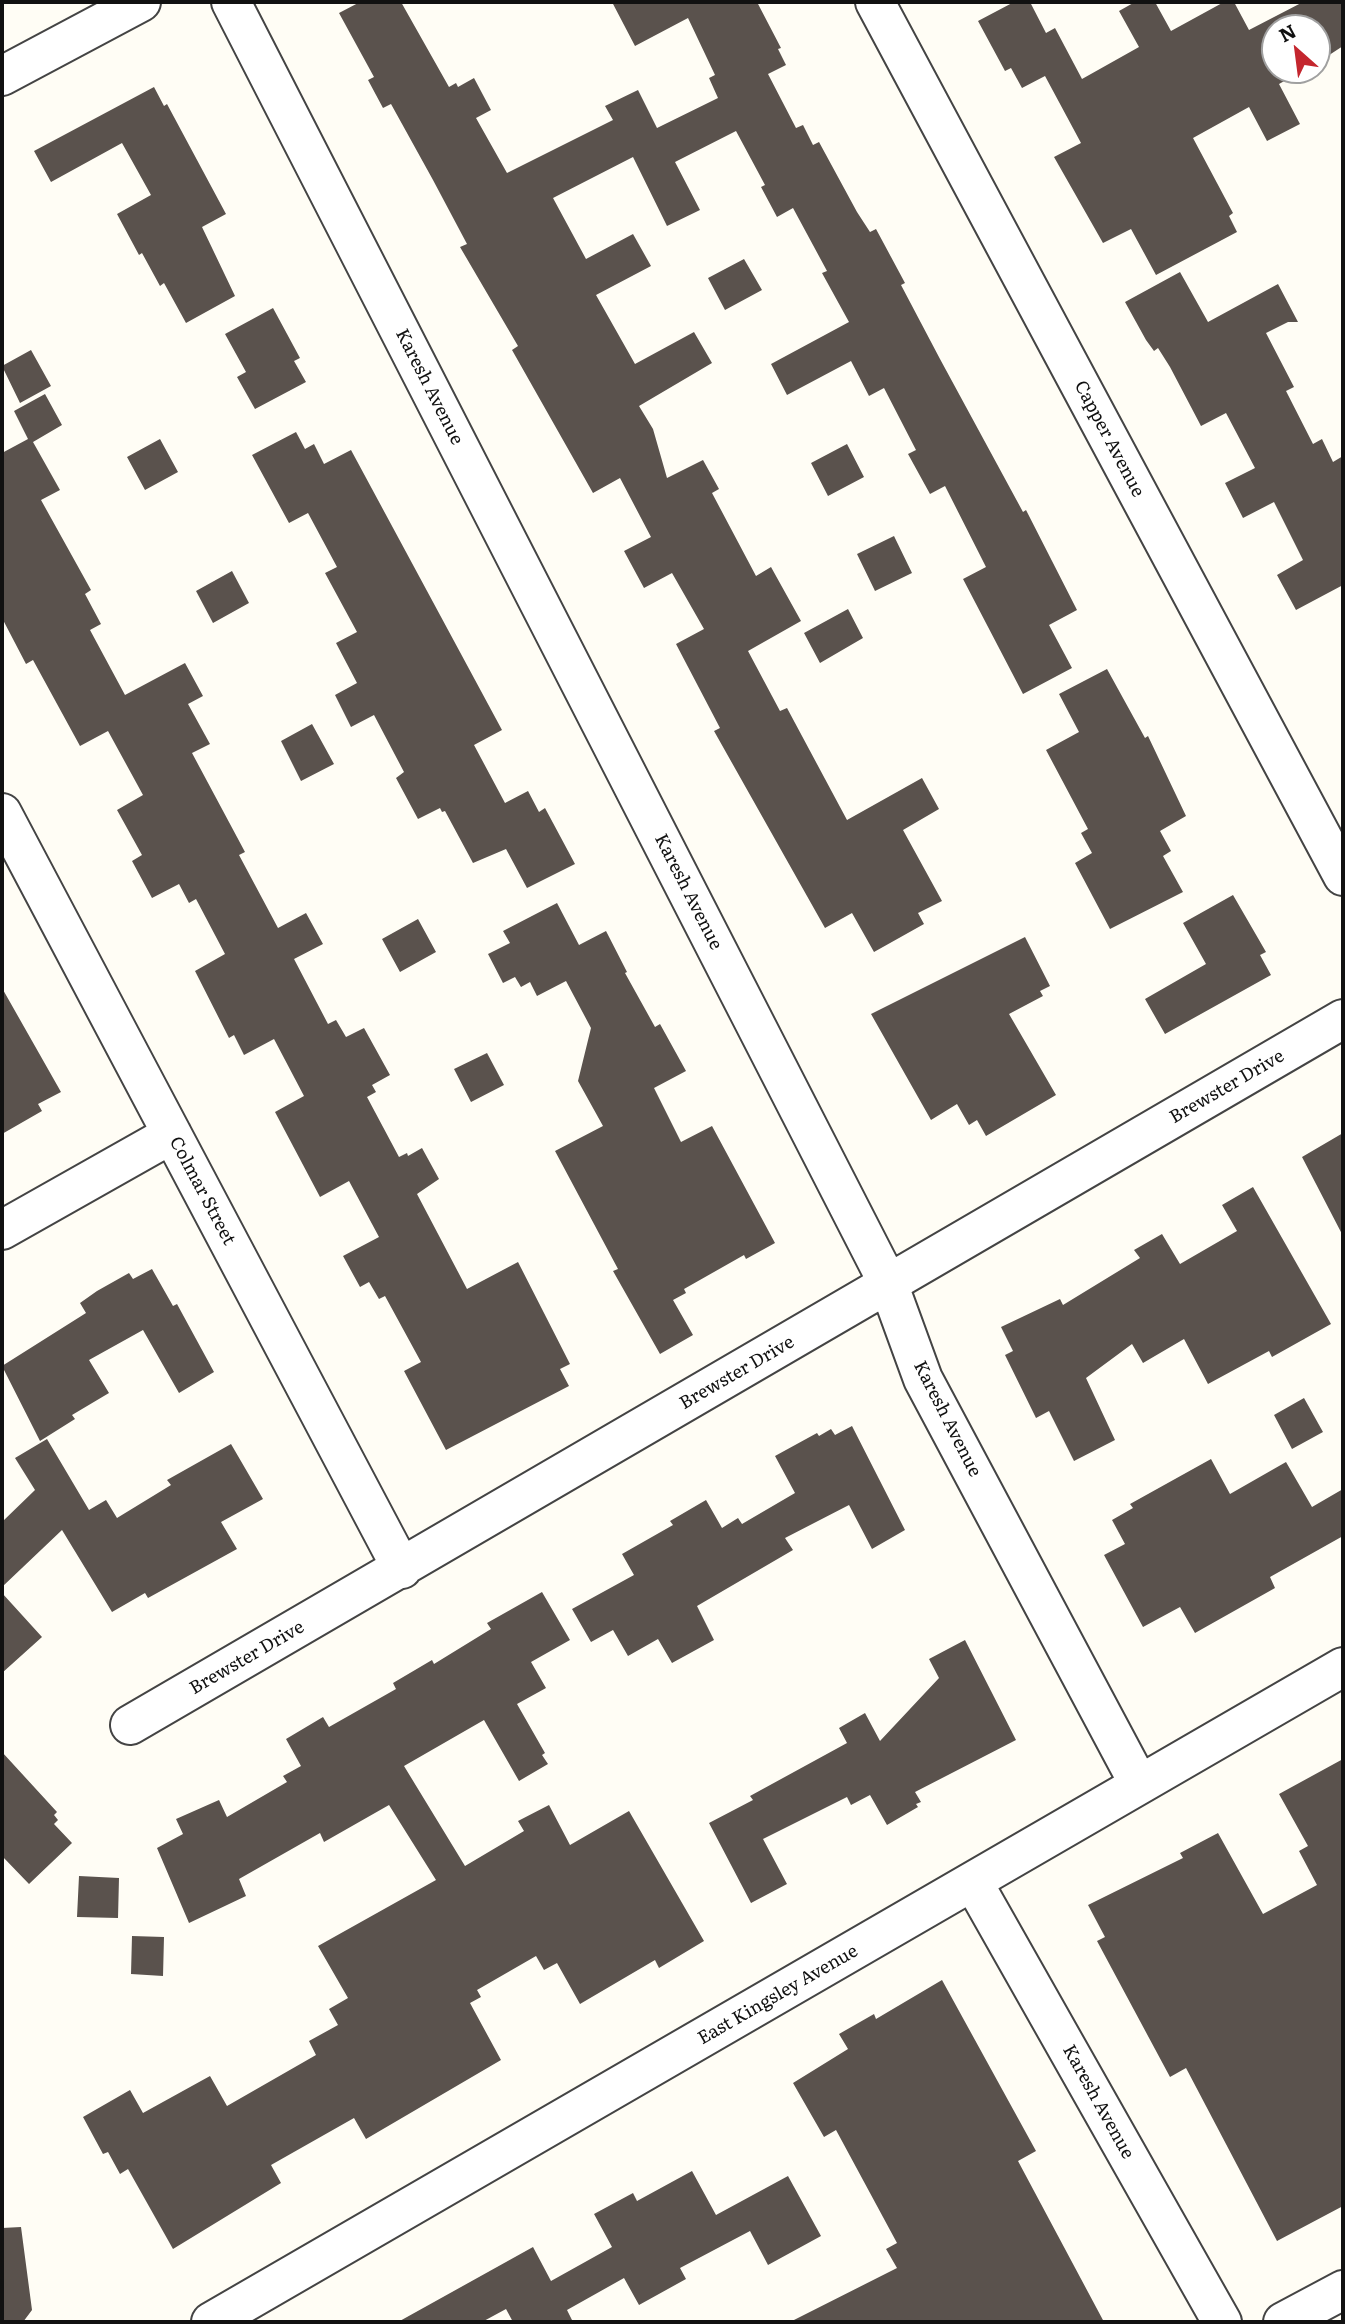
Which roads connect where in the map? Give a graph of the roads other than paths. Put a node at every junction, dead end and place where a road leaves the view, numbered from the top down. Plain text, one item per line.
1 (141, 2) edge
2 (231, 2) edge
3 (875, 2) edge
4 (2, 76) edge
5 (2, 813) edge
6 (1343, 876) edge
7 (1343, 1019) edge
8 (172, 1134) junction
9 (2, 1230) edge
10 (888, 1283) junction
11 (402, 1569) junction
12 (1343, 1667) edge
13 (130, 1725) dead end
14 (1139, 1784) junction
15 (973, 1882) junction
16 (1343, 2290) edge
17 (211, 2322) edge
18 (1222, 2322) edge
19 (1283, 2322) edge

1 - 4 street
2 - 10 street, Karesh Avenue
3 - 6 street, Capper Avenue
5 - 8 street, Colmar Street
7 - 10 street, Brewster Drive
8 - 9 street
8 - 11 street, Colmar Street
10 - 11 street, Brewster Drive
10 - 14 street, Karesh Avenue
11 - 13 street, Brewster Drive
12 - 14 street, East Kingsley Avenue
14 - 15 street, East Kingsley Avenue
15 - 17 street, East Kingsley Avenue
15 - 18 street, Karesh Avenue
16 - 19 street

